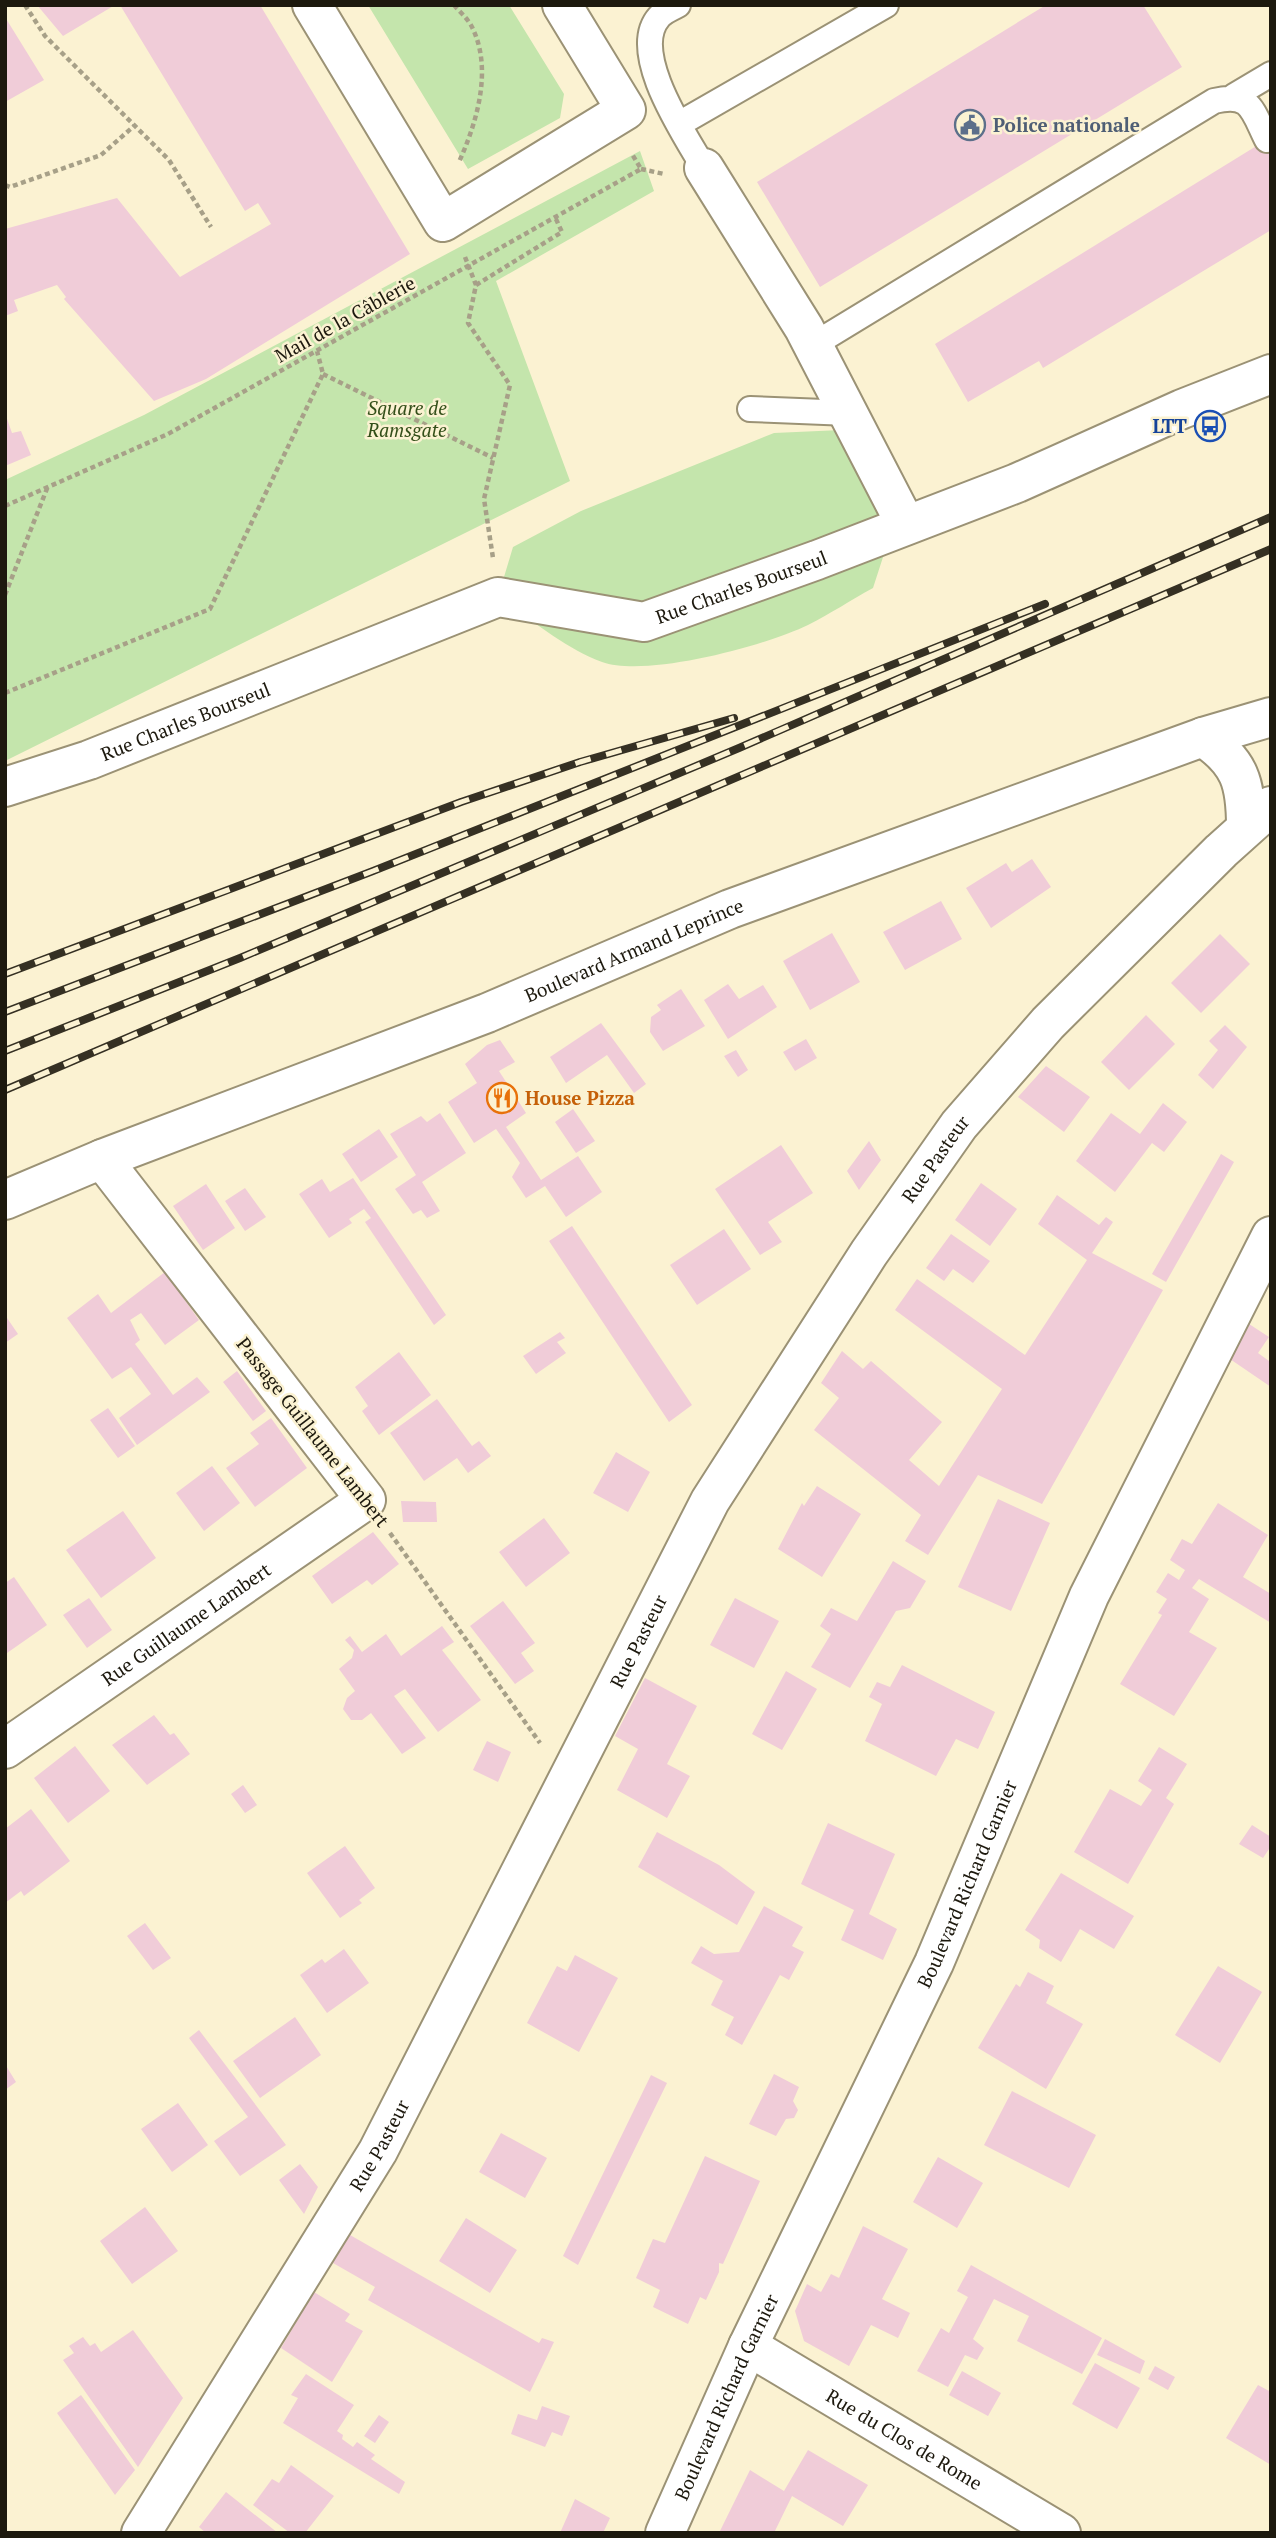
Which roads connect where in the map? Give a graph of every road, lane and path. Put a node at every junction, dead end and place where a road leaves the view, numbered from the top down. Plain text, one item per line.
1 (25, 5) edge
2 (312, 5) edge
3 (454, 5) edge
4 (562, 5) edge
5 (678, 5) edge
6 (886, 5) edge
7 (1271, 74) edge
8 (1234, 96) junction
9 (611, 120) junction
10 (679, 124) junction
11 (134, 126) junction
12 (1267, 139) dead end
13 (704, 168) joint
14 (5, 185) edge
15 (555, 217) junction
16 (443, 222) junction
17 (211, 227) dead end
18 (470, 265) junction
19 (476, 285) junction
20 (813, 345) junction
21 (317, 351) junction
22 (323, 374) junction
23 (1271, 374) edge
24 (750, 409) dead end
25 (849, 413) junction
26 (494, 458) junction
27 (48, 486) junction
28 (5, 506) edge
29 (906, 525) junction
30 (5, 595) edge
31 (498, 597) junction
32 (5, 693) edge
33 (1271, 717) edge
34 (1203, 737) junction
35 (5, 787) edge
36 (1259, 816) edge
37 (102, 1159) junction
38 (5, 1200) edge
39 (1271, 1236) edge
40 (366, 1500) junction
41 (517, 1710) dead end
42 (5, 1749) edge
43 (748, 2346) junction
44 (141, 2533) edge
45 (665, 2533) edge
46 (1061, 2533) edge

1 - 11 path
2 - 16 street
3 - 16 path
4 - 9 street
5 - 10 lane
6 - 10 lane
7 - 8 lane
8 - 12 lane
8 - 20 lane
9 - 15 path, Mail de la Câblerie
9 - 16 street
10 - 13 lane
11 - 14 path
11 - 17 path
13 - 20 street
15 - 18 path, Mail de la Câblerie
15 - 19 path
16 - 18 path
18 - 19 path
18 - 21 path, Mail de la Câblerie
19 - 26 path
20 - 25 street
21 - 22 path
21 - 27 path, Mail de la Câblerie
22 - 26 path
22 - 32 path
23 - 29 street, Rue Charles Bourseul
24 - 25 lane
25 - 29 street
26 - 31 path
27 - 28 path, Mail de la Câblerie
27 - 30 path
29 - 31 street, Rue Charles Bourseul
31 - 35 street, Rue Charles Bourseul
33 - 34 street, Boulevard Armand Leprince
34 - 36 street, Rue Pasteur
34 - 37 street, Boulevard Armand Leprince
36 - 44 street, Rue Pasteur
37 - 38 street, Boulevard Armand Leprince
37 - 40 street, Passage Guillaume Lambert
39 - 43 street, Boulevard Richard Garnier
40 - 41 path, Passage Guillaume Lambert
40 - 42 street, Rue Guillaume Lambert
43 - 45 street, Boulevard Richard Garnier
43 - 46 street, Rue du Clos de Rome

